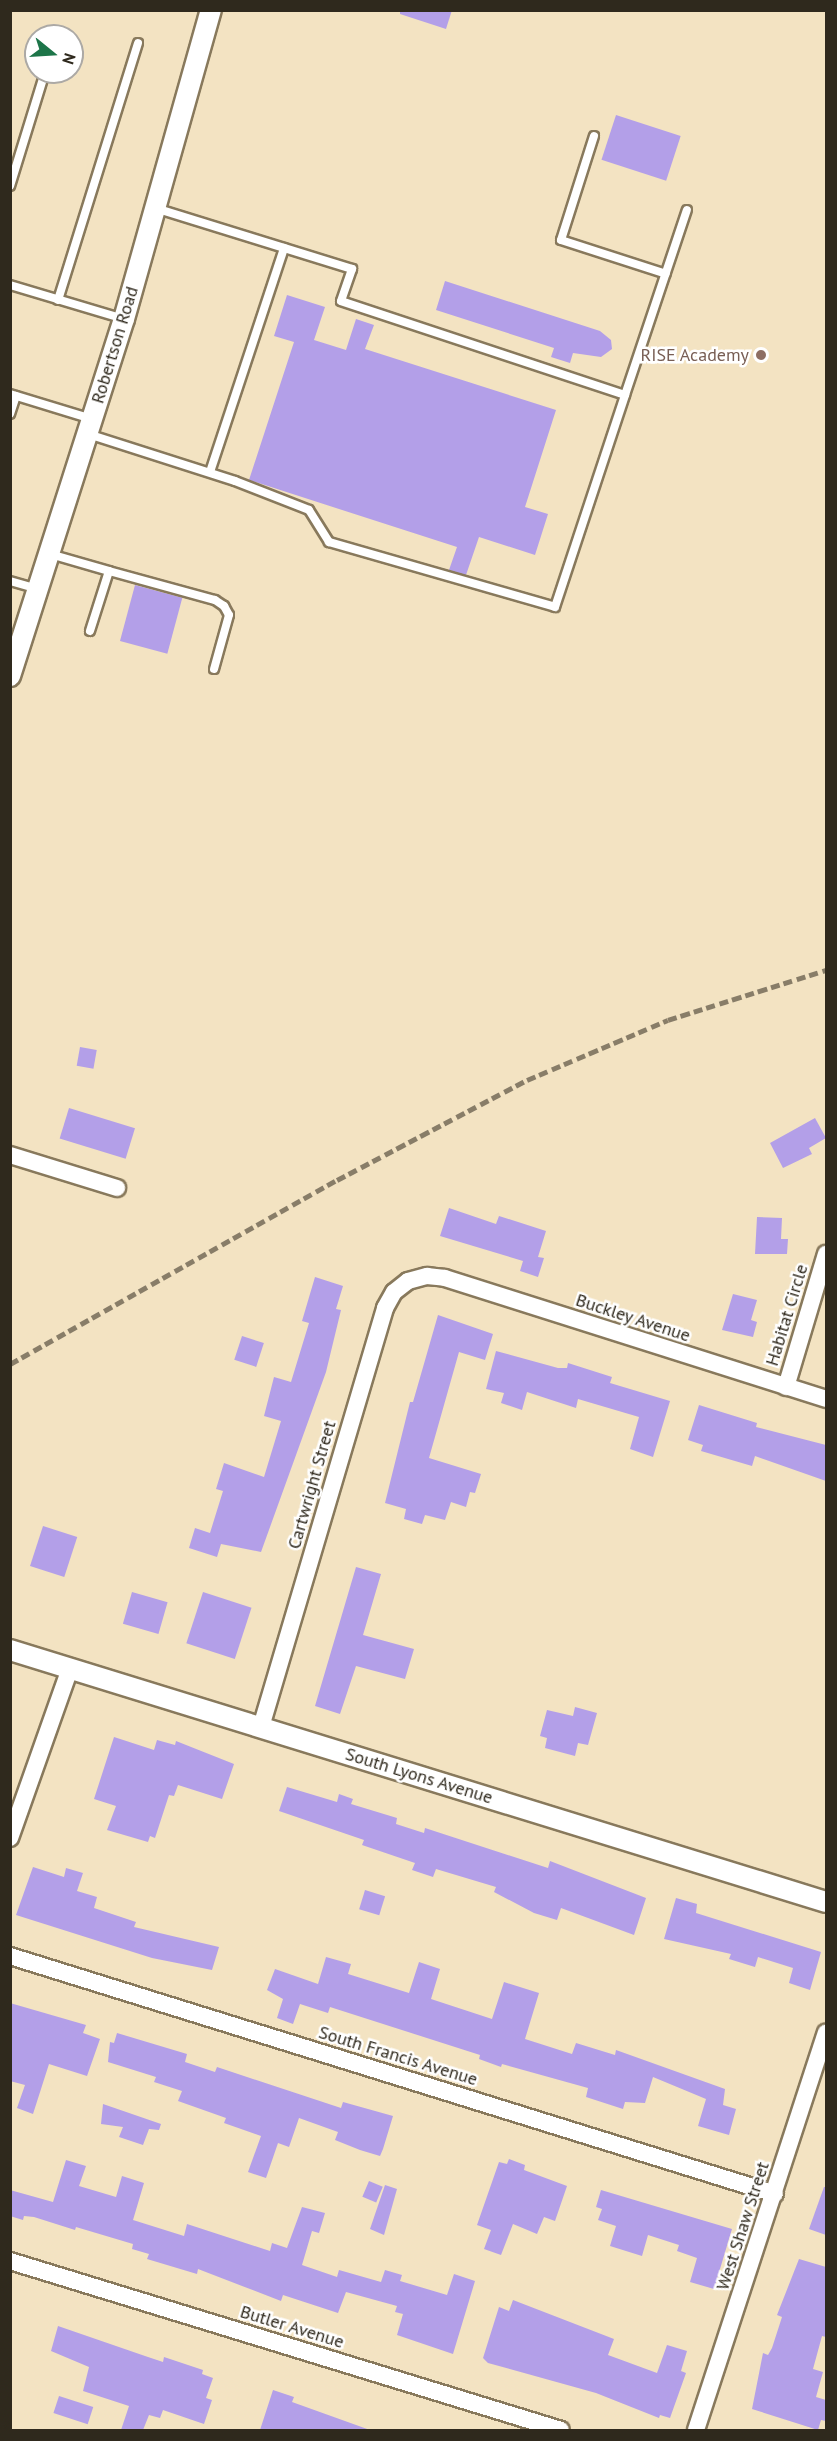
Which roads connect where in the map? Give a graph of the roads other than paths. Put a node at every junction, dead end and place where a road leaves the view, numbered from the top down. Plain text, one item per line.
1 (211, 10) edge
2 (138, 43) dead end
3 (41, 84) edge
4 (594, 136) dead end
5 (10, 186) edge
6 (155, 208) junction
7 (687, 210) dead end
8 (284, 248) junction
9 (666, 274) junction
10 (10, 285) edge
11 (58, 300) junction
12 (124, 319) junction
13 (13, 395) edge
14 (626, 395) junction
15 (10, 414) edge
16 (90, 426) junction
17 (210, 472) junction
18 (50, 554) junction
19 (109, 571) junction
20 (10, 581) edge
21 (38, 589) junction
22 (90, 632) dead end
23 (12, 664) edge
24 (214, 669) dead end
25 (10, 1155) edge
26 (117, 1188) dead end
27 (826, 1254) edge
28 (427, 1276) joint
29 (786, 1387) junction
30 (826, 1400) edge
31 (10, 1650) edge
32 (70, 1668) junction
33 (261, 1726) junction
34 (10, 1838) edge
35 (826, 1902) edge
36 (10, 1956) edge
37 (826, 2033) edge
38 (775, 2194) junction
39 (10, 2261) edge
40 (561, 2430) edge
41 (696, 2430) edge

1 - 6 street, Robertson Road
2 - 11 lane
3 - 5 lane
4 - 9 lane
6 - 8 lane
6 - 12 street, Robertson Road
7 - 9 lane
8 - 14 lane
8 - 17 lane
9 - 14 lane
10 - 11 lane
11 - 12 lane
12 - 16 street, Robertson Road
13 - 15 lane
13 - 16 lane
14 - 17 lane
16 - 17 lane
16 - 18 street, Robertson Road
18 - 19 lane
18 - 21 street, Robertson Road
19 - 22 lane
19 - 24 lane
20 - 21 lane
21 - 23 street, Robertson Road
25 - 26 street
27 - 29 street, Habitat Circle
28 - 29 street, Buckley Avenue
28 - 33 street, Cartwright Street
29 - 30 street, Buckley Avenue
31 - 32 street, South Lyons Avenue
32 - 33 street, South Lyons Avenue
32 - 34 street
33 - 35 street, South Lyons Avenue
36 - 38 street, South Francis Avenue
37 - 38 street, West Shaw Street
38 - 41 street, West Shaw Street
39 - 40 street, Butler Avenue

